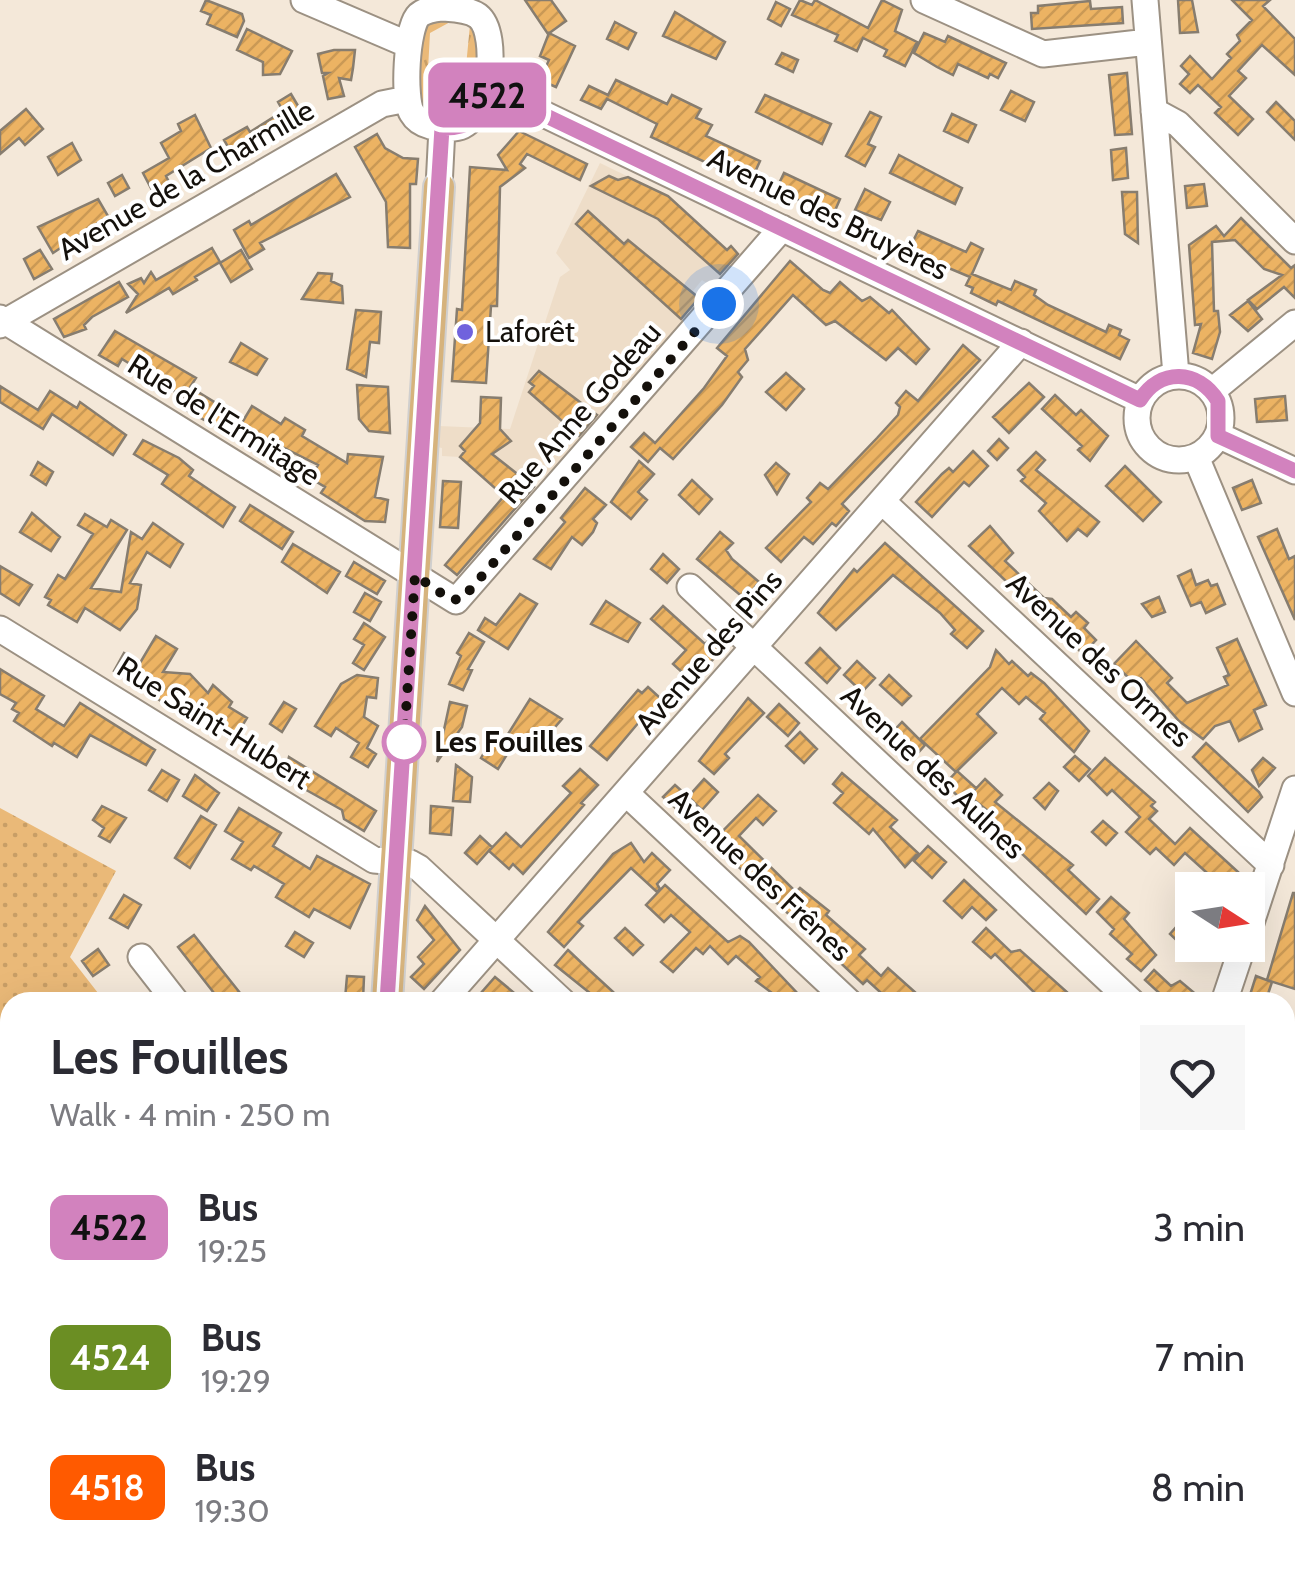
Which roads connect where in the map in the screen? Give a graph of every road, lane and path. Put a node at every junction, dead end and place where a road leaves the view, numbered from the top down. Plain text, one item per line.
1 (304, 0) edge
2 (924, 0) edge
3 (1145, 0) edge
4 (451, 4) edge
5 (1148, 42) junction
6 (409, 45) junction
7 (485, 95) junction
8 (408, 99) junction
9 (1154, 111) junction
10 (442, 128) junction
11 (440, 188) joint
12 (782, 228) junction
13 (1295, 241) edge
14 (1, 322) edge
15 (1295, 324) edge
16 (1021, 342) junction
17 (1176, 376) junction
18 (1212, 391) junction
19 (1140, 400) junction
20 (1218, 436) junction
21 (1196, 457) junction
22 (1295, 471) edge
23 (884, 502) junction
24 (415, 575) junction
25 (690, 587) dead end
26 (0, 628) edge
27 (755, 650) junction
28 (1295, 693) edge
29 (1295, 789) edge
30 (627, 794) junction
31 (396, 862) junction
32 (1270, 865) junction
33 (1265, 880) edge
34 (497, 942) junction
35 (142, 957) dead end
36 (1237, 962) edge
37 (168, 992) edge
38 (388, 992) edge
39 (451, 992) edge
40 (552, 992) edge
41 (838, 992) edge
42 (1121, 992) edge
43 (1227, 992) edge

1 - 6 street
2 - 5 street
3 - 5 street
4 - 6 street
4 - 7 street
5 - 9 street
6 - 8 street
7 - 10 street
7 - 12 street, Avenue des Bruyères
8 - 10 street
8 - 14 street, Avenue de la Charmille
9 - 13 street
9 - 17 street
10 - 11 street
11 - 24 main road
12 - 16 street, Avenue des Bruyères
12 - 24 street, Rue Anne Godeau
14 - 24 street, Rue de l'Ermitage
15 - 18 street
16 - 19 street, Avenue des Bruyères
16 - 23 street, Avenue des Pins
17 - 18 street
17 - 19 street
18 - 20 street
19 - 21 street
20 - 21 street
20 - 22 street
21 - 28 street
23 - 27 street, Avenue des Pins
23 - 32 street, Avenue des Ormes
24 - 31 main road
25 - 27 street, Avenue des Aulnes
26 - 31 street, Rue Saint-Hubert
27 - 30 street, Avenue des Pins
27 - 42 street, Avenue des Aulnes
29 - 32 street
30 - 34 street, Avenue des Pins
30 - 41 street, Avenue des Frênes
31 - 34 street, Rue Saint-Hubert
31 - 38 main road
32 - 33 street
34 - 39 street, Avenue des Pins
34 - 40 street, Rue Saint-Hubert
35 - 37 street
36 - 43 street

